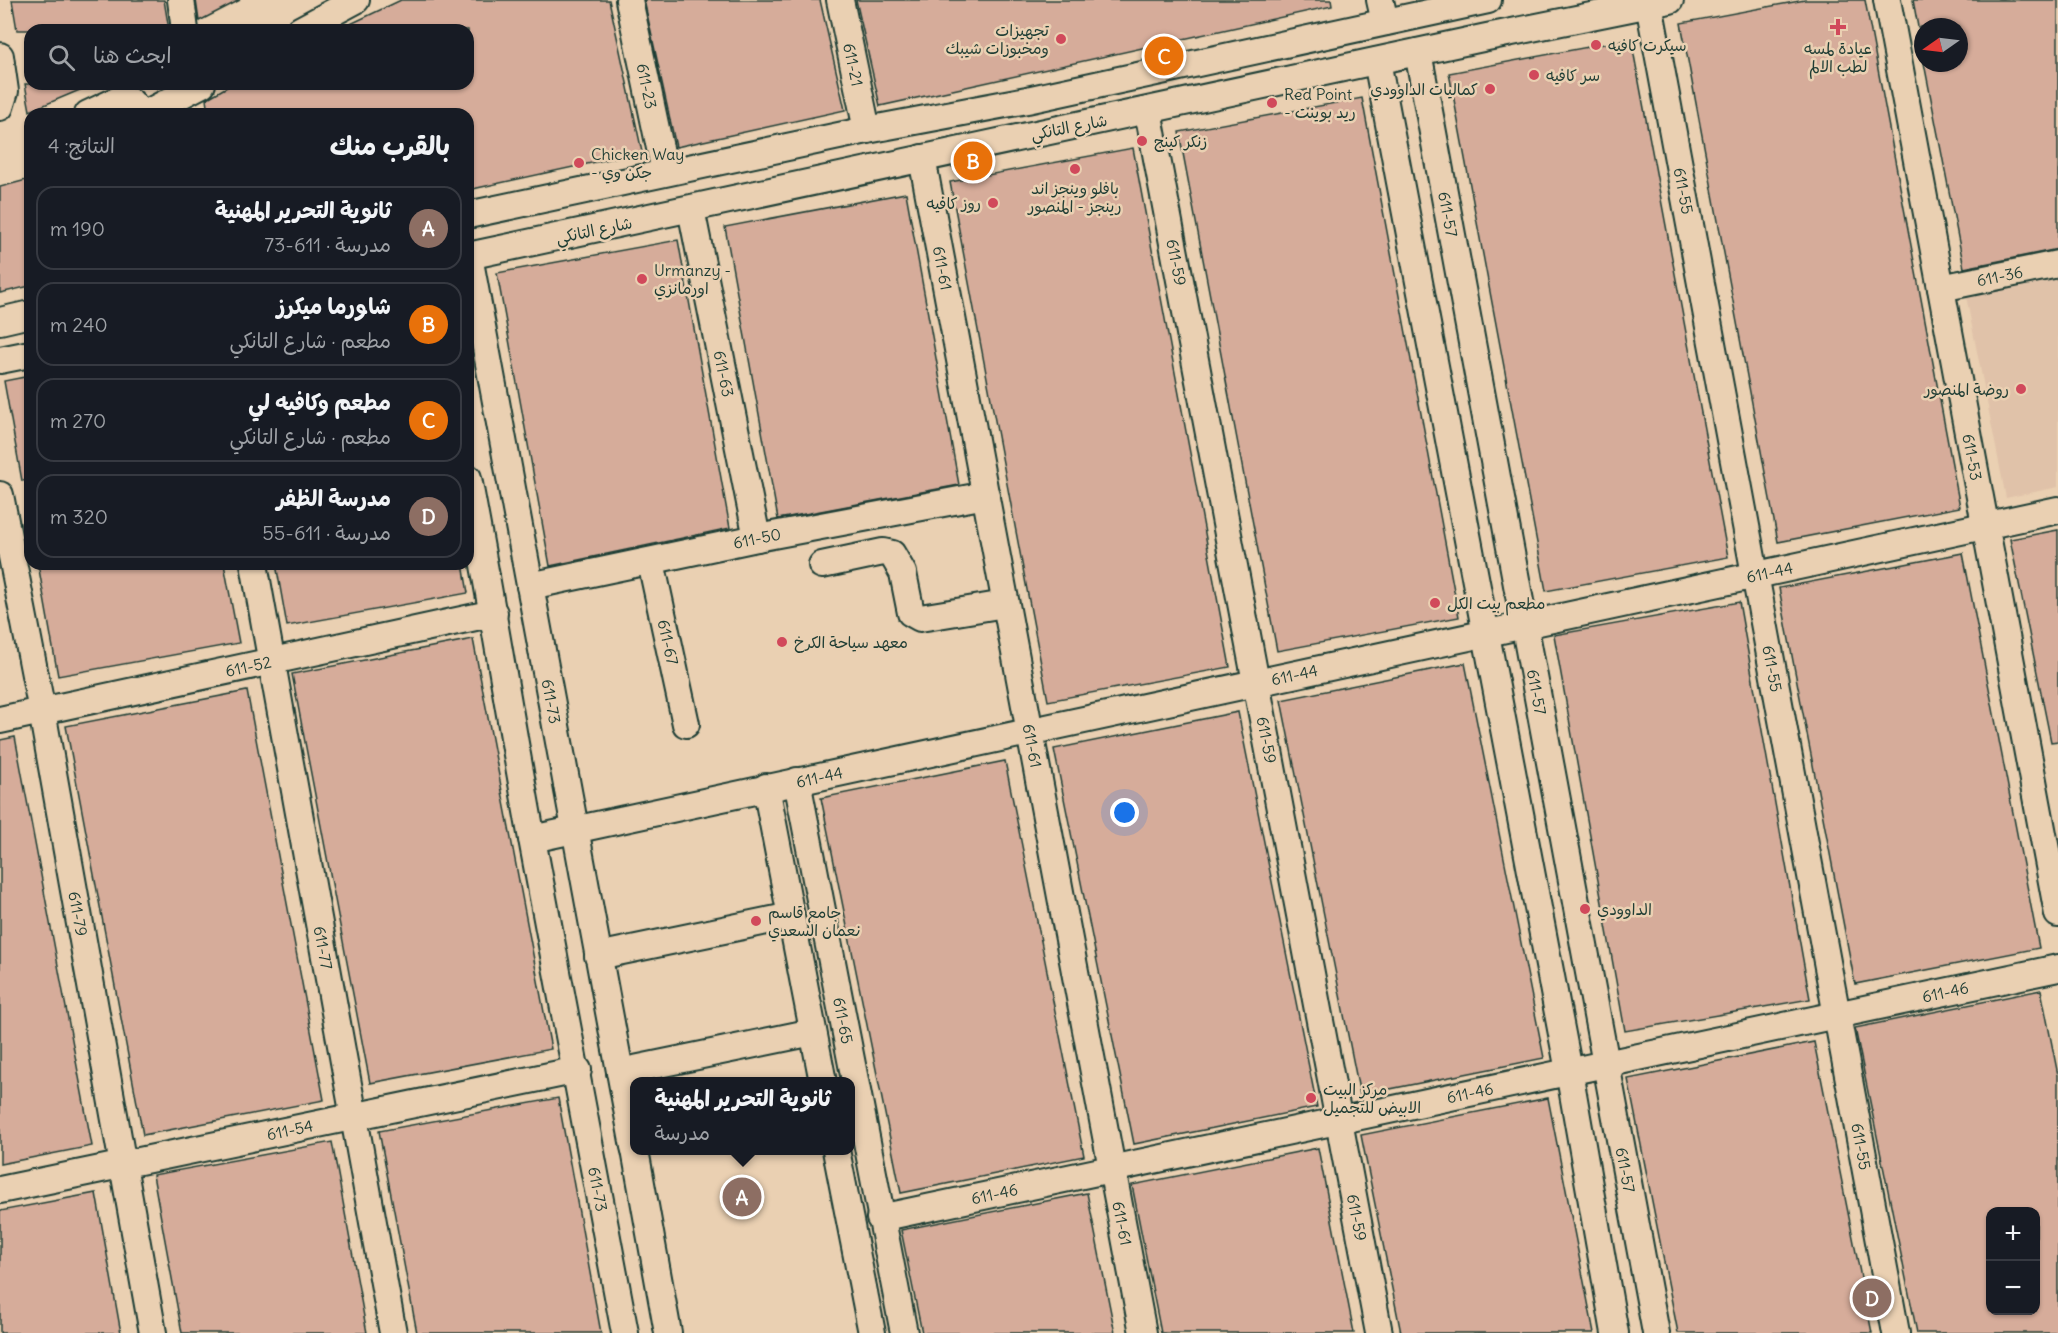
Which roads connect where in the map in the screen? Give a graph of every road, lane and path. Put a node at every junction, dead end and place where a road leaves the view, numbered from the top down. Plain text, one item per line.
1 (181, 0) edge
2 (629, 0) edge
3 (840, 0) edge
4 (1887, 0) edge
5 (352, 1) edge
6 (1484, 1) edge
7 (1659, 2) edge
8 (1382, 11) edge
9 (184, 24) edge
10 (311, 24) edge
11 (1487, 37) junction
12 (1418, 52) junction
13 (0, 56) edge
14 (1377, 61) junction
15 (188, 90) edge
16 (1027, 100) junction
17 (0, 107) edge
18 (101, 108) edge
19 (138, 108) edge
20 (155, 108) edge
21 (1148, 111) junction
22 (867, 130) junction
23 (1033, 134) junction
24 (921, 158) junction
25 (665, 172) junction
26 (691, 209) junction
27 (474, 215) edge
28 (474, 255) edge
29 (2058, 264) edge
30 (474, 283) edge
31 (1941, 288) junction
32 (24, 315) edge
33 (0, 321) edge
34 (24, 355) edge
35 (0, 360) edge
36 (0, 495) edge
37 (986, 495) junction
38 (474, 509) edge
39 (2058, 510) edge
40 (1985, 525) junction
41 (757, 538) junction
42 (651, 562) junction
43 (822, 565) dead end
44 (255, 570) edge
45 (1755, 574) junction
46 (530, 586) junction
47 (1005, 604) junction
48 (494, 613) junction
49 (1524, 624) junction
50 (1486, 632) junction
51 (272, 660) junction
52 (1255, 682) junction
53 (42, 711) junction
54 (0, 720) edge
55 (686, 724) dead end
56 (1028, 732) junction
57 (797, 781) junction
58 (766, 787) junction
59 (575, 829) junction
60 (532, 838) junction
61 (2058, 914) edge
62 (791, 916) junction
63 (598, 956) junction
64 (2058, 968) edge
65 (1836, 1014) junction
66 (813, 1032) junction
67 (1606, 1063) junction
68 (578, 1070) junction
69 (1569, 1071) junction
70 (620, 1072) junction
71 (822, 1077) edge
72 (853, 1077) edge
73 (855, 1086) edge
74 (354, 1117) junction
75 (1340, 1122) junction
76 (630, 1127) edge
77 (635, 1155) edge
78 (837, 1155) edge
79 (123, 1164) junction
80 (1113, 1168) junction
81 (0, 1190) edge
82 (880, 1218) junction
83 (153, 1333) edge
84 (393, 1333) edge
85 (625, 1333) edge
86 (668, 1333) edge
87 (872, 1333) edge
88 (904, 1333) edge
89 (1143, 1333) edge
90 (1378, 1333) edge
91 (1615, 1333) edge
92 (1656, 1333) edge
93 (1896, 1333) edge

1 - 9 street
2 - 25 street, 611-23
3 - 22 street, 611-21
4 - 31 street, 611-53
5 - 10 street
6 - 8 street, شارع التانكي
6 - 11 street
7 - 11 street, شارع التانكي
7 - 45 street, 611-55
8 - 16 street, شارع التانكي
11 - 12 street, شارع التانكي
12 - 14 street, شارع التانكي
12 - 49 street, 611-57
13 - 17 street
14 - 21 street, شارع التانكي
14 - 50 street
15 - 20 street
16 - 22 street, شارع التانكي
16 - 23 street
18 - 19 street
21 - 23 street, شارع التانكي
21 - 52 street, 611-59
22 - 25 street, شارع التانكي
23 - 24 street, شارع التانكي
24 - 26 street, شارع التانكي
24 - 37 street, 611-61
25 - 27 street, شارع التانكي
26 - 28 street, شارع التانكي
26 - 41 street, 611-63
29 - 31 street, 611-36
30 - 46 street, 611-73
31 - 40 street, 611-53
32 - 33 street
34 - 35 street
36 - 53 street, 611-79
37 - 41 street, 611-50
37 - 47 street, 611-61
38 - 48 street, 611-73
39 - 40 street, 611-44
40 - 45 street, 611-44
40 - 61 street, 611-53
41 - 42 street, 611-50
42 - 46 street, 611-50
42 - 55 street, 611-67
43 - 47 street
44 - 51 street, 611-77
45 - 49 street, 611-44
45 - 65 street, 611-55
46 - 59 street, 611-73
47 - 56 street, 611-61
48 - 51 street, 611-52
48 - 60 street, 611-73
49 - 50 street, 611-44
49 - 67 street, 611-57
50 - 52 street, 611-44
50 - 69 street
51 - 53 street, 611-52
51 - 74 street, 611-77
52 - 56 street, 611-44
52 - 75 street, 611-59
53 - 54 street, 611-52
53 - 79 street, 611-79
56 - 57 street, 611-44
56 - 80 street, 611-61
57 - 58 street, 611-44
57 - 72 street, 611-65
58 - 59 street, 611-44
58 - 62 street, 611-65
59 - 60 street, 611-44
59 - 63 street, 611-73
60 - 68 street, 611-73
62 - 63 street
62 - 66 street, 611-65
63 - 70 street, 611-73
64 - 65 street, 611-46
65 - 67 street, 611-46
65 - 93 street, 611-55
66 - 70 street
66 - 71 street, 611-65
67 - 69 street, 611-46
67 - 92 street, 611-57
68 - 74 street, 611-54
68 - 85 street, 611-73
69 - 75 street, 611-46
69 - 91 street
70 - 76 street, 611-73
73 - 82 street, 611-65
74 - 79 street, 611-54
74 - 84 street, 611-77
75 - 80 street, 611-46
75 - 90 street, 611-59
77 - 86 street, 611-73
78 - 87 street
79 - 81 street, 611-54
79 - 83 street, 611-79
80 - 82 street, 611-46
80 - 89 street, 611-61
82 - 88 street, 611-65

